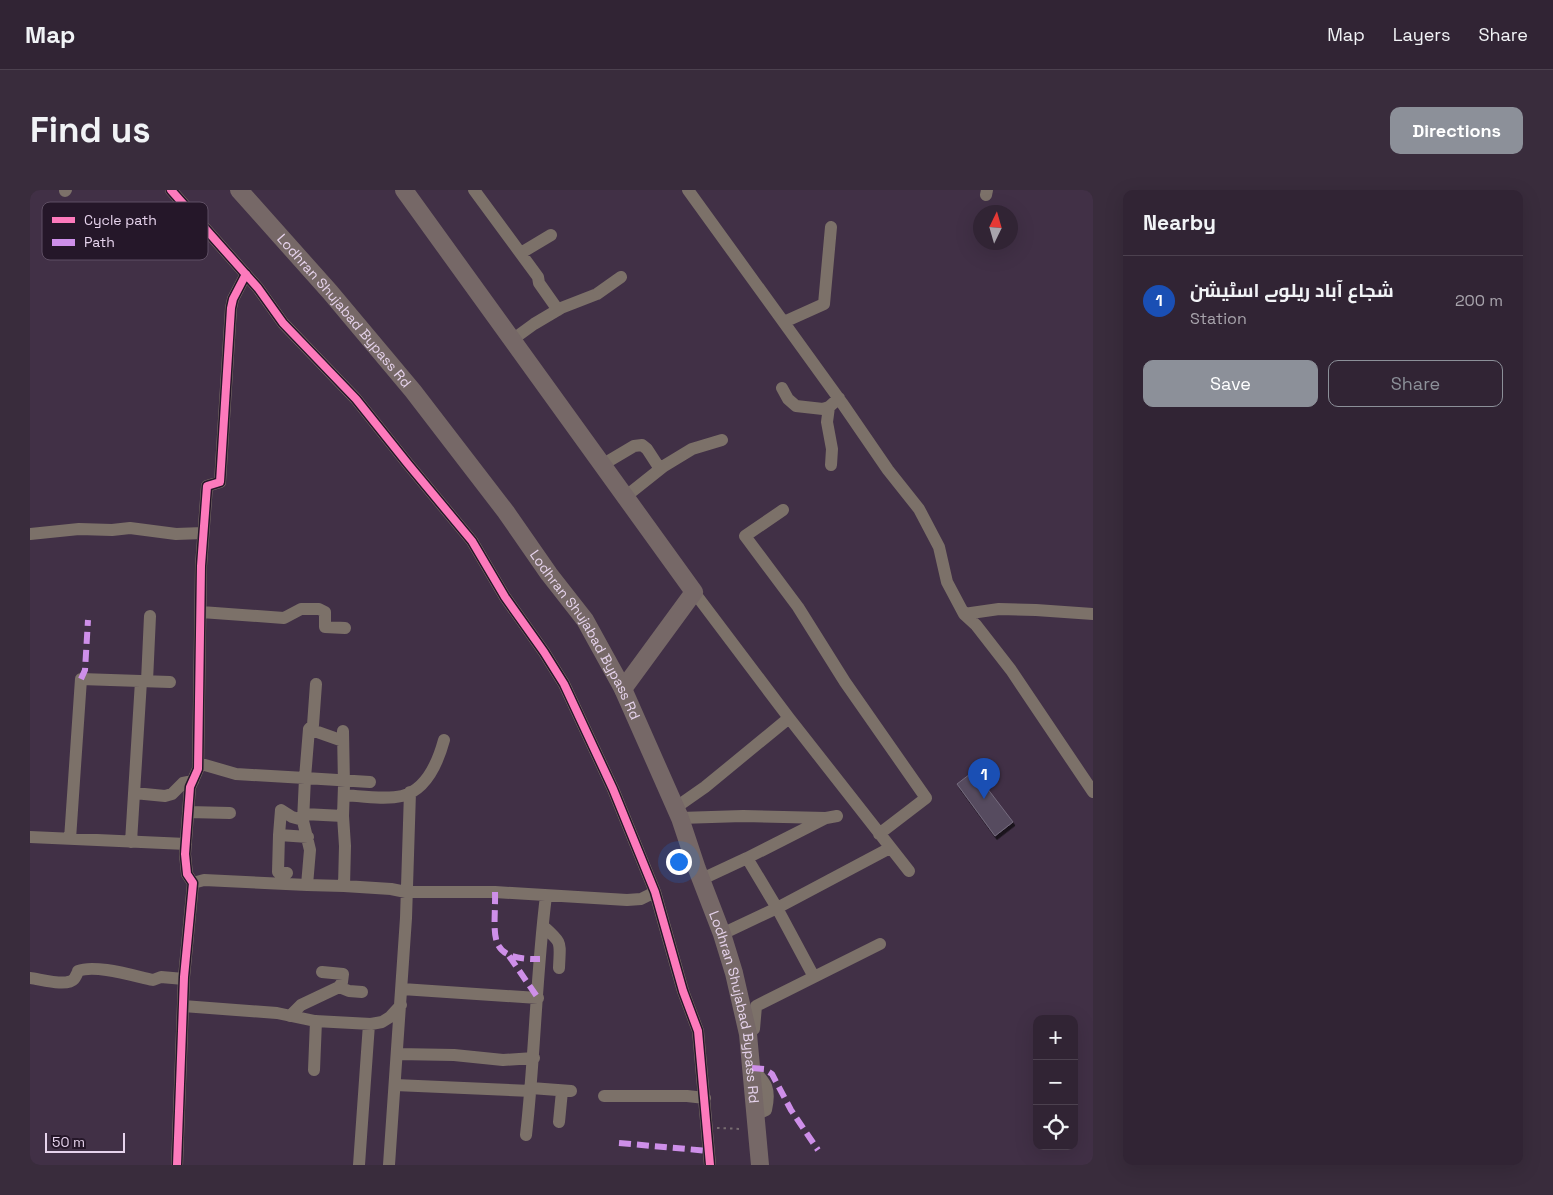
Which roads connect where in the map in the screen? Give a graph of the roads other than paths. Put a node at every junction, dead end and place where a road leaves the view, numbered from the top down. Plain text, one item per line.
1 (171, 190) edge
2 (239, 190) edge
3 (404, 190) edge
4 (474, 190) edge
5 (688, 190) edge
6 (182, 202) edge
7 (831, 227) dead end
8 (208, 231) edge
9 (551, 235) dead end
10 (521, 253) junction
11 (246, 274) junction
12 (621, 277) dead end
13 (558, 310) junction
14 (784, 322) junction
15 (512, 340) junction
16 (782, 388) dead end
17 (834, 403) junction
18 (722, 440) dead end
19 (602, 465) junction
20 (830, 465) dead end
21 (660, 469) junction
22 (625, 497) junction
23 (783, 510) dead end
24 (203, 533) junction
25 (30, 534) edge
26 (694, 592) junction
27 (201, 612) junction
28 (964, 614) junction
29 (1093, 614) edge
30 (150, 616) dead end
31 (346, 628) dead end
32 (144, 681) junction
33 (170, 682) dead end
34 (316, 684) dead end
35 (623, 689) junction
36 (789, 718) junction
37 (309, 729) junction
38 (444, 740) dead end
39 (198, 763) junction
40 (304, 778) junction
41 (193, 780) junction
42 (344, 781) junction
43 (370, 782) dead end
44 (410, 792) junction
45 (1093, 792) edge
46 (134, 793) junction
47 (344, 795) junction
48 (188, 812) junction
49 (230, 813) dead end
50 (677, 813) junction
51 (343, 816) junction
52 (304, 817) junction
53 (879, 834) junction
54 (279, 835) junction
55 (30, 837) edge
56 (308, 837) junction
57 (70, 839) junction
58 (131, 842) junction
59 (186, 844) junction
60 (890, 848) junction
61 (747, 858) junction
62 (909, 871) dead end
63 (287, 873) dead end
64 (702, 879) junction
65 (193, 883) junction
66 (307, 885) junction
67 (344, 886) junction
68 (406, 892) junction
69 (655, 892) junction
70 (546, 896) junction
71 (777, 908) junction
72 (543, 926) junction
73 (722, 934) junction
74 (880, 944) dead end
75 (558, 968) dead end
76 (322, 972) dead end
77 (814, 977) junction
78 (30, 978) edge
79 (184, 979) junction
80 (340, 987) junction
81 (402, 989) junction
82 (362, 992) dead end
83 (538, 998) junction
84 (401, 1004) junction
85 (184, 1006) junction
86 (290, 1016) junction
87 (316, 1022) junction
88 (369, 1024) junction
89 (748, 1034) junction
90 (397, 1054) junction
91 (534, 1058) junction
92 (314, 1070) dead end
93 (395, 1084) junction
94 (531, 1090) junction
95 (604, 1096) dead end
96 (705, 1098) junction
97 (559, 1122) dead end
98 (526, 1134) dead end
99 (177, 1165) edge
100 (359, 1165) edge
101 (389, 1165) edge
102 (710, 1165) edge
103 (760, 1165) edge

1 - 6 street
2 - 35 street, Lodhran Shujabad Bypass Rd
3 - 15 street
4 - 10 street
5 - 14 street
7 - 14 street
8 - 11 street
9 - 10 street
10 - 13 street
11 - 24 street
11 - 69 street
12 - 13 street
13 - 15 street
14 - 17 street
15 - 19 street
16 - 17 street
17 - 20 street
17 - 28 street
18 - 21 street
19 - 21 street
19 - 22 street
21 - 22 street
22 - 26 street
23 - 53 street
24 - 25 street
24 - 27 street
26 - 35 street
26 - 36 street
27 - 31 street
27 - 39 street
28 - 29 street
28 - 45 street
30 - 32 street
32 - 33 street
32 - 46 street
32 - 57 street
34 - 37 street
35 - 50 street, Lodhran Shujabad Bypass Rd
36 - 50 street
36 - 53 street
37 - 40 street
37 - 42 street
38 - 44 street
39 - 40 street
39 - 41 street
40 - 42 street
40 - 52 street
41 - 46 street
41 - 48 street
42 - 43 street
42 - 47 street
44 - 47 street
44 - 68 street
46 - 58 street
47 - 51 street
48 - 49 street
48 - 59 street
50 - 61 street
50 - 64 street, Lodhran Shujabad Bypass Rd
51 - 52 street
51 - 67 street
52 - 54 street
52 - 56 street
53 - 60 street
54 - 56 street
54 - 63 street
55 - 57 street
56 - 66 street
57 - 58 street
58 - 59 street
59 - 65 street
60 - 62 street
60 - 71 street
61 - 64 street
61 - 71 street
64 - 73 street, Lodhran Shujabad Bypass Rd
65 - 66 street
65 - 79 street
66 - 67 street
67 - 68 street
68 - 70 street
68 - 81 street
69 - 70 street
69 - 96 street
70 - 72 street
71 - 73 street
71 - 77 street
72 - 75 street
72 - 83 street
73 - 89 street, Lodhran Shujabad Bypass Rd
74 - 77 street
76 - 80 street
77 - 89 street
78 - 79 street
79 - 85 street
80 - 82 street
80 - 86 street
81 - 83 street
81 - 84 street
83 - 91 street
84 - 88 street
84 - 90 street
85 - 86 street
85 - 99 street
86 - 87 street
87 - 88 street
87 - 92 street
88 - 100 street
89 - 103 street, Lodhran Shujabad Bypass Rd
90 - 91 street
90 - 93 street
91 - 94 street
93 - 94 street
93 - 101 street
94 - 97 street
94 - 98 street
95 - 96 street
96 - 102 street

